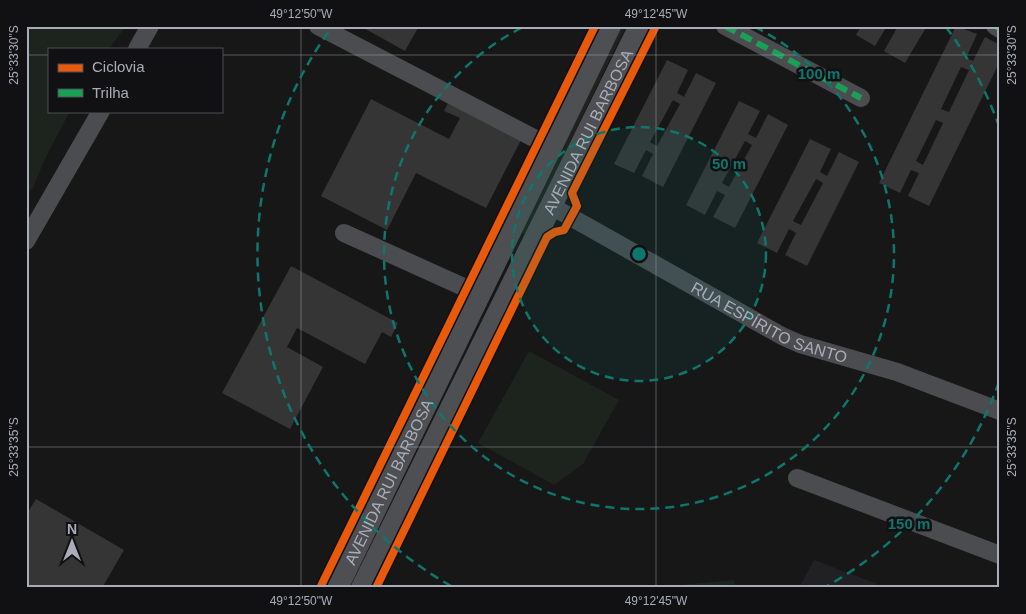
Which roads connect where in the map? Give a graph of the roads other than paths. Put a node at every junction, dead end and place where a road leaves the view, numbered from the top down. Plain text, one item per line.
1 (150, 26) edge
2 (318, 26) edge
3 (610, 26) edge
4 (640, 26) edge
5 (725, 26) edge
6 (995, 26) edge
7 (1000, 29) edge
8 (138, 48) edge
9 (861, 98) dead end
10 (100, 112) edge
11 (551, 147) junction
12 (551, 206) junction
13 (344, 233) dead end
14 (26, 241) edge
15 (479, 294) junction
16 (1000, 411) edge
17 (797, 478) dead end
18 (998, 549) edge
19 (337, 588) edge
20 (362, 588) edge

1 - 8 street
2 - 11 street
3 - 11 main road, AVENIDA RUI BARBOSA
4 - 12 main road, AVENIDA RUI BARBOSA
5 - 9 street
6 - 7 street
10 - 14 street
11 - 15 main road, AVENIDA RUI BARBOSA
12 - 16 street, RUA ESPÍRITO SANTO
12 - 20 main road, AVENIDA RUI BARBOSA
13 - 15 street
15 - 19 main road, AVENIDA RUI BARBOSA
17 - 18 street

